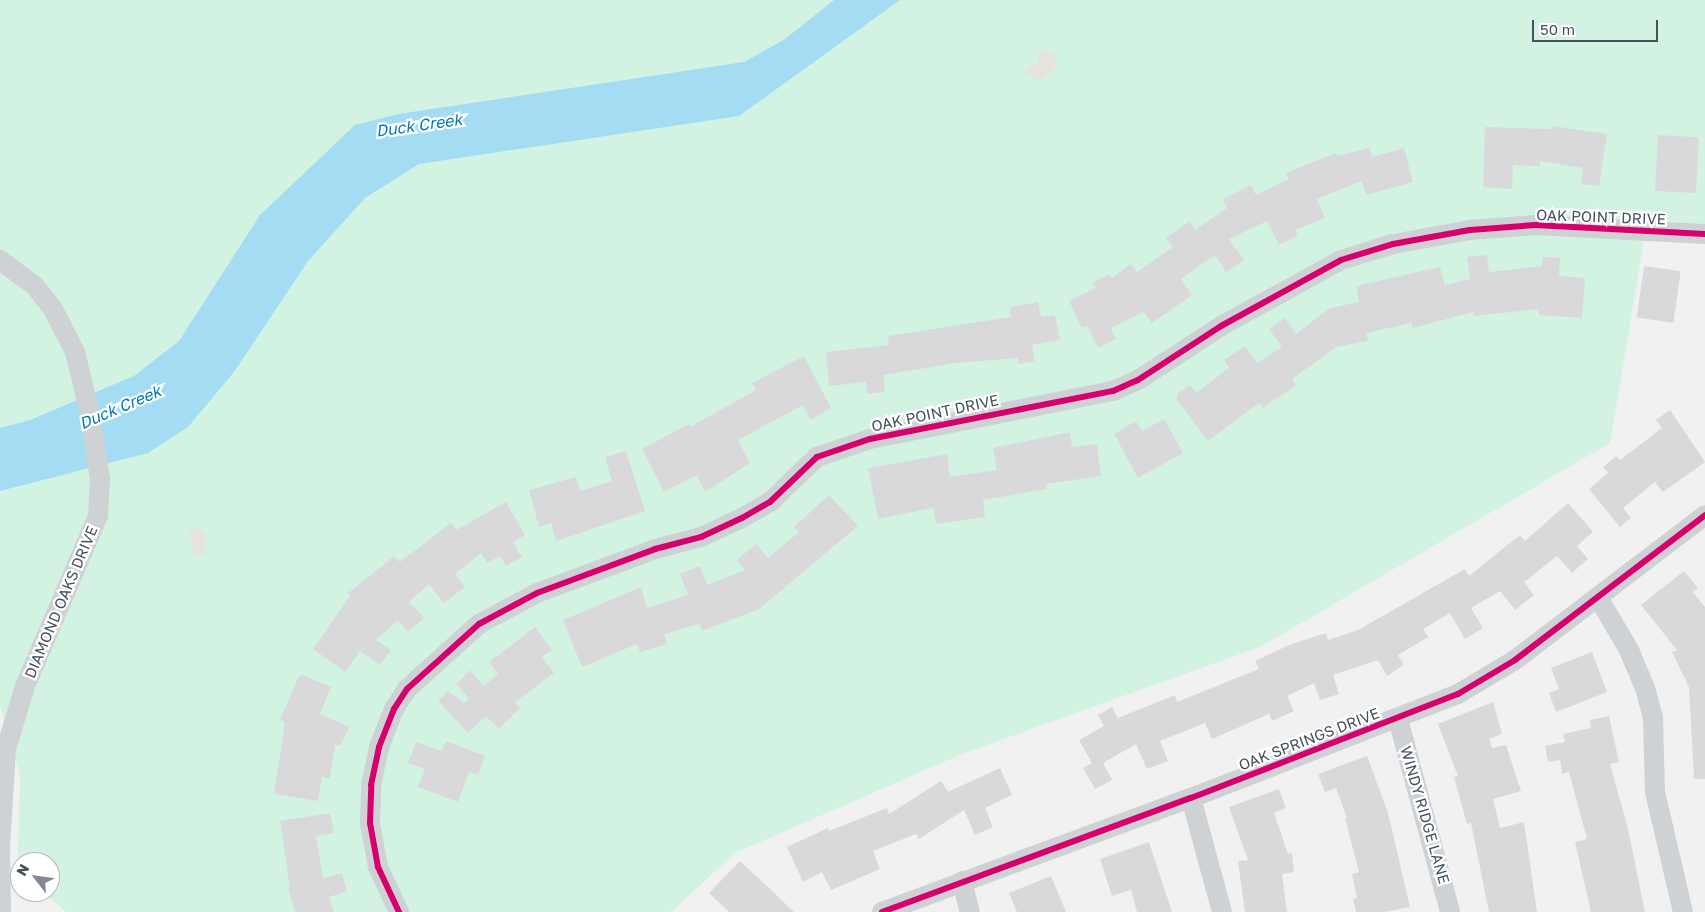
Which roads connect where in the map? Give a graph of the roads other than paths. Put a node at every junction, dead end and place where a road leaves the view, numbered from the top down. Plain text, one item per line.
1 (1705, 234) edge
2 (0, 260) edge
3 (1705, 515) edge
4 (1599, 599) junction
5 (1398, 719) junction
6 (1190, 798) junction
7 (0, 846) edge
8 (962, 881) junction
9 (1, 912) edge
10 (400, 912) edge
11 (882, 912) edge
12 (970, 912) edge
13 (1222, 912) edge
14 (1450, 912) edge
15 (1683, 912) edge

1 - 10 street, OAK POINT DRIVE
2 - 7 street, DIAMOND OAKS DRIVE
3 - 4 street, OAK SPRINGS DRIVE
4 - 5 street, OAK SPRINGS DRIVE
4 - 15 street
5 - 6 street, OAK SPRINGS DRIVE
5 - 14 street, WINDY RIDGE LANE
6 - 8 street, OAK SPRINGS DRIVE
6 - 13 street
7 - 9 street, DIAMOND OAKS DRIVE
8 - 11 street, OAK SPRINGS DRIVE
8 - 12 street

